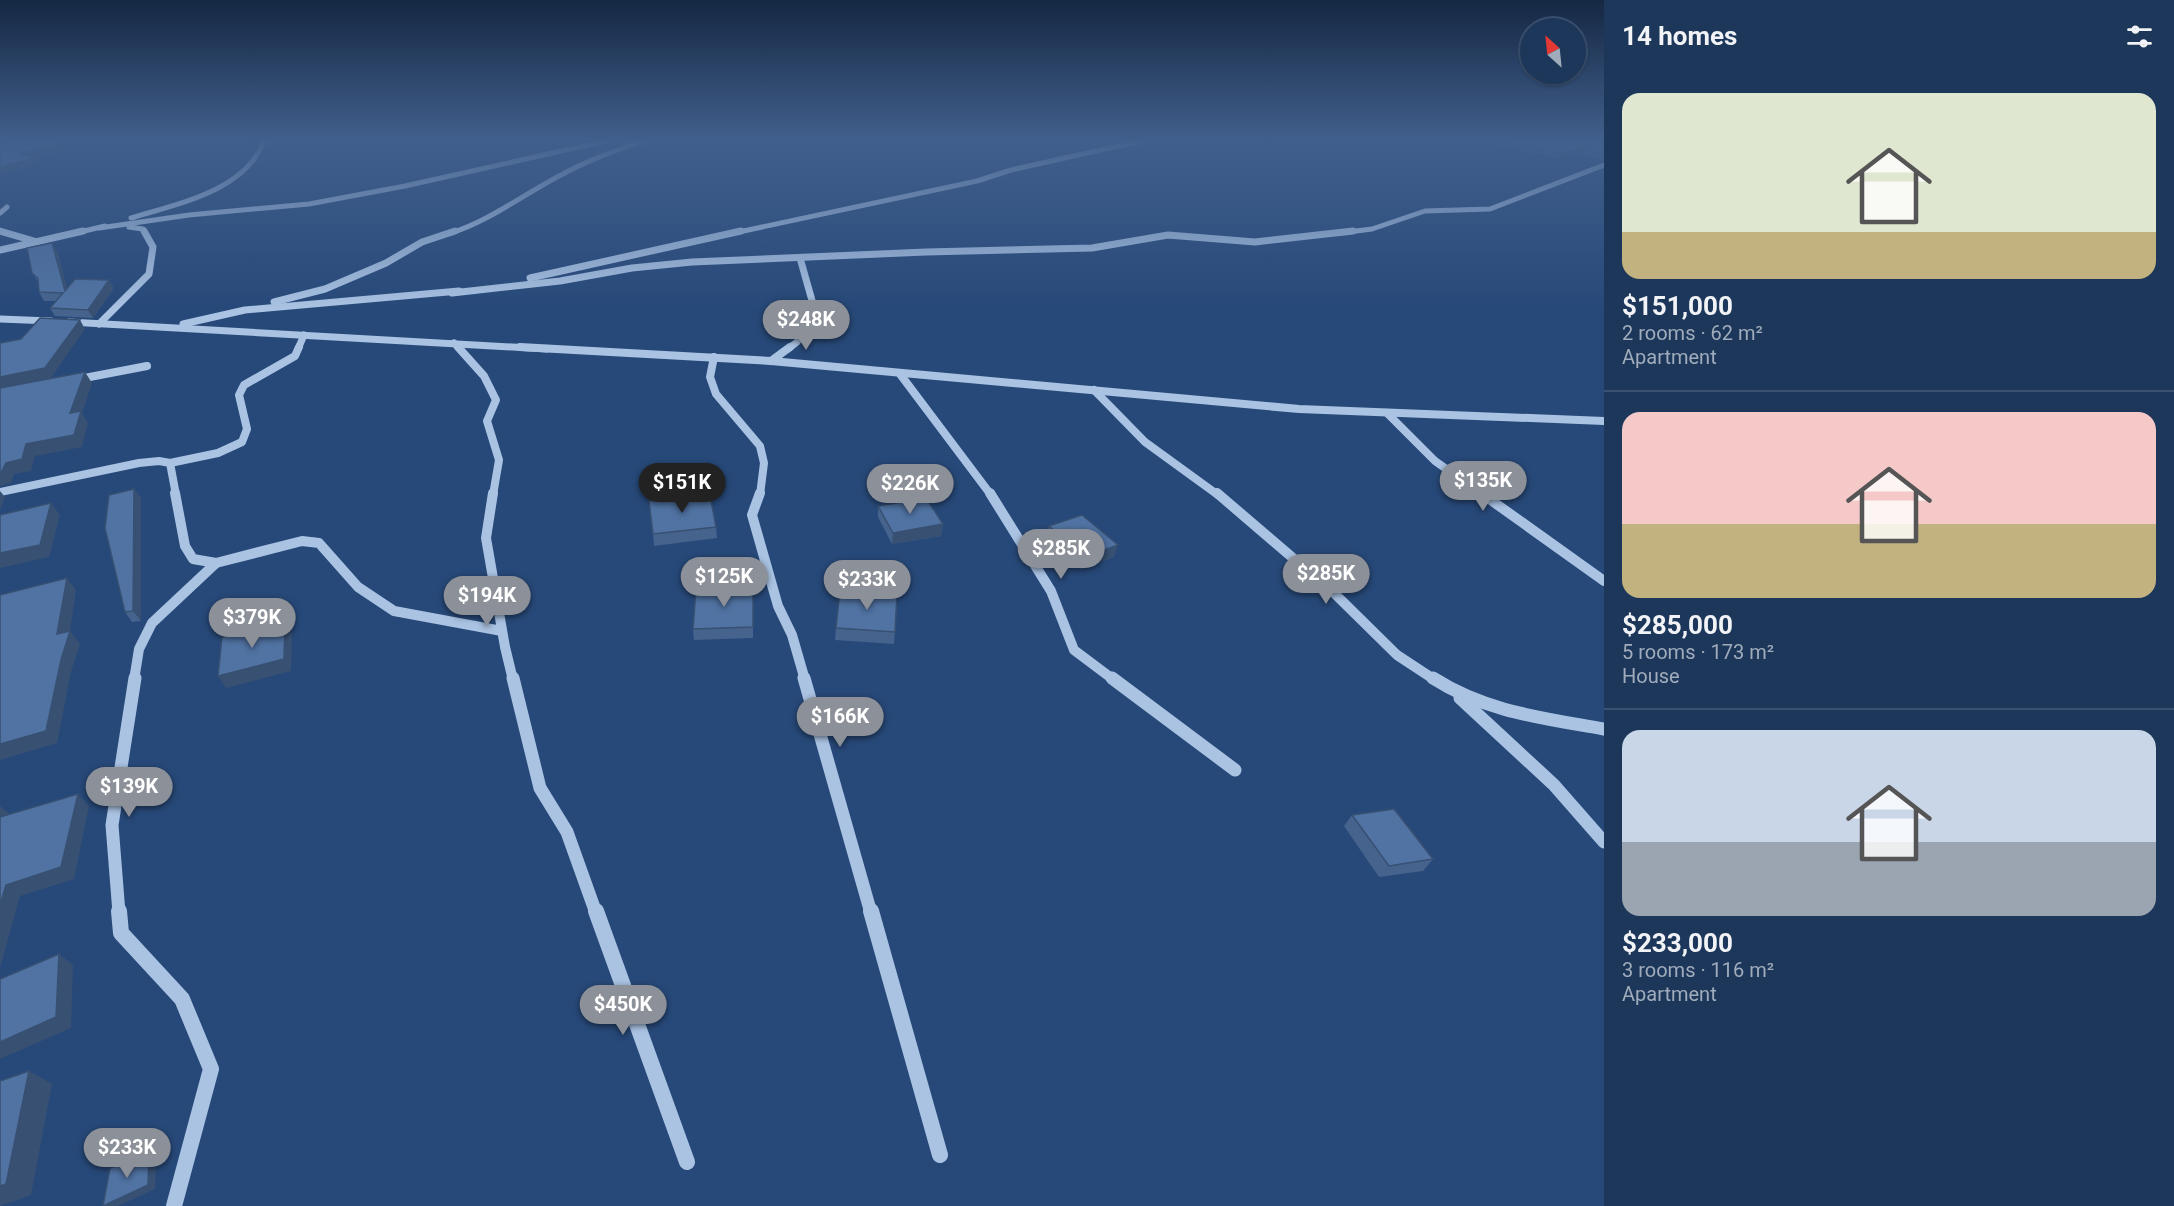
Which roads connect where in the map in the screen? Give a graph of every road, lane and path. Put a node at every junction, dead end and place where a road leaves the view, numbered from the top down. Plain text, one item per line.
1 (198, 196) edge
2 (350, 196) edge
3 (524, 196) edge
4 (903, 196) edge
5 (1523, 196) edge
6 (7, 207) dead end
7 (0, 213) edge
8 (99, 228) junction
9 (0, 231) edge
10 (35, 242) junction
11 (0, 250) edge
12 (644, 254) junction
13 (800, 258) junction
14 (692, 262) junction
15 (452, 292) junction
16 (813, 304) dead end
17 (244, 309) junction
18 (815, 315) dead end
19 (0, 319) edge
20 (99, 324) junction
21 (171, 327) junction
22 (304, 334) junction
23 (454, 343) junction
24 (714, 357) junction
25 (771, 361) junction
26 (147, 366) dead end
27 (900, 374) junction
28 (68, 381) edge
29 (1094, 390) junction
30 (1387, 412) junction
31 (1604, 421) edge
32 (170, 463) junction
33 (0, 492) edge
34 (216, 563) junction
35 (1604, 581) edge
36 (502, 631) junction
37 (1456, 693) junction
38 (1604, 729) edge
39 (1235, 770) dead end
40 (1604, 842) edge
41 (940, 1155) dead end
42 (687, 1162) dead end
43 (174, 1206) edge

1 - 8 street
2 - 8 street
3 - 17 street
4 - 12 street
5 - 13 street
6 - 7 street
8 - 10 street
8 - 20 street
9 - 10 street
10 - 11 street
12 - 14 street
12 - 15 street
13 - 14 street
13 - 16 street
14 - 15 street
15 - 17 street
17 - 21 street
18 - 25 street
19 - 20 street
20 - 21 street
21 - 22 street
22 - 23 street
22 - 32 street
23 - 24 street
23 - 36 street
24 - 25 street
24 - 41 street
25 - 27 street
26 - 28 street
27 - 29 street
27 - 39 street
29 - 30 street
29 - 37 street
30 - 31 street
30 - 35 street
32 - 33 street
32 - 34 street
34 - 36 street
34 - 43 street
36 - 42 street
37 - 38 street
37 - 40 street

